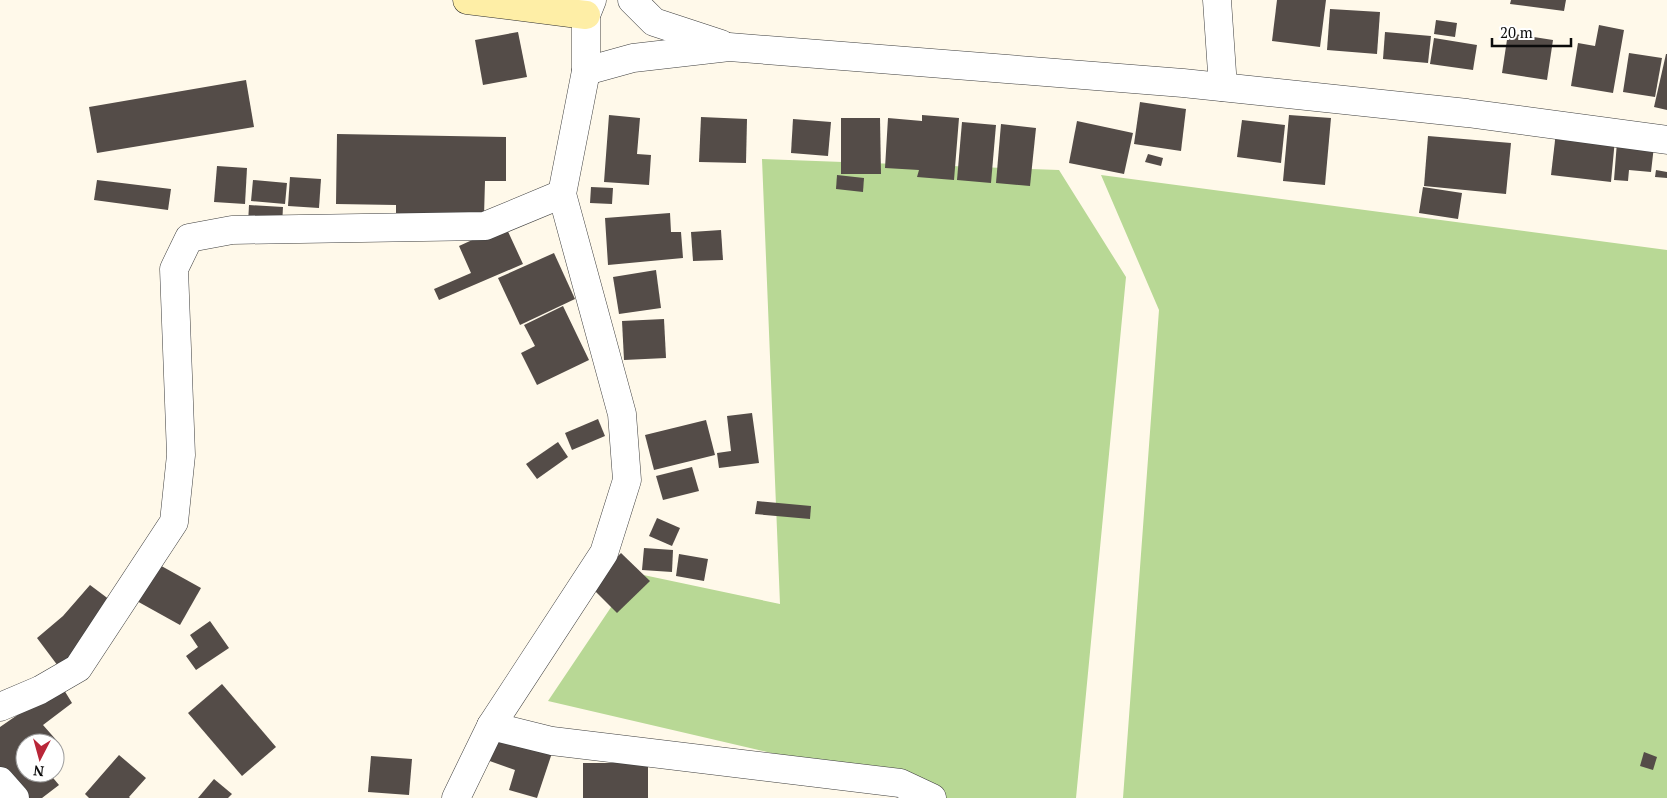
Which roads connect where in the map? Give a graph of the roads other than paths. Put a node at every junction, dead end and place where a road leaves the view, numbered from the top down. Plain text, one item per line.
1 (467, 0) edge
2 (632, 0) edge
3 (1217, 0) edge
4 (589, 7) edge
5 (730, 47) junction
6 (586, 71) junction
7 (1223, 87) junction
8 (1667, 140) edge
9 (562, 194) junction
10 (0, 707) edge
11 (491, 726) junction
12 (0, 781) edge
13 (15, 798) edge
14 (456, 798) edge
15 (932, 798) edge

1 - 4 main road
2 - 5 street
3 - 7 street
4 - 6 street
5 - 6 street
5 - 7 street
6 - 9 street
7 - 8 street
9 - 10 street
9 - 11 street
11 - 14 street
11 - 15 street
12 - 13 street

